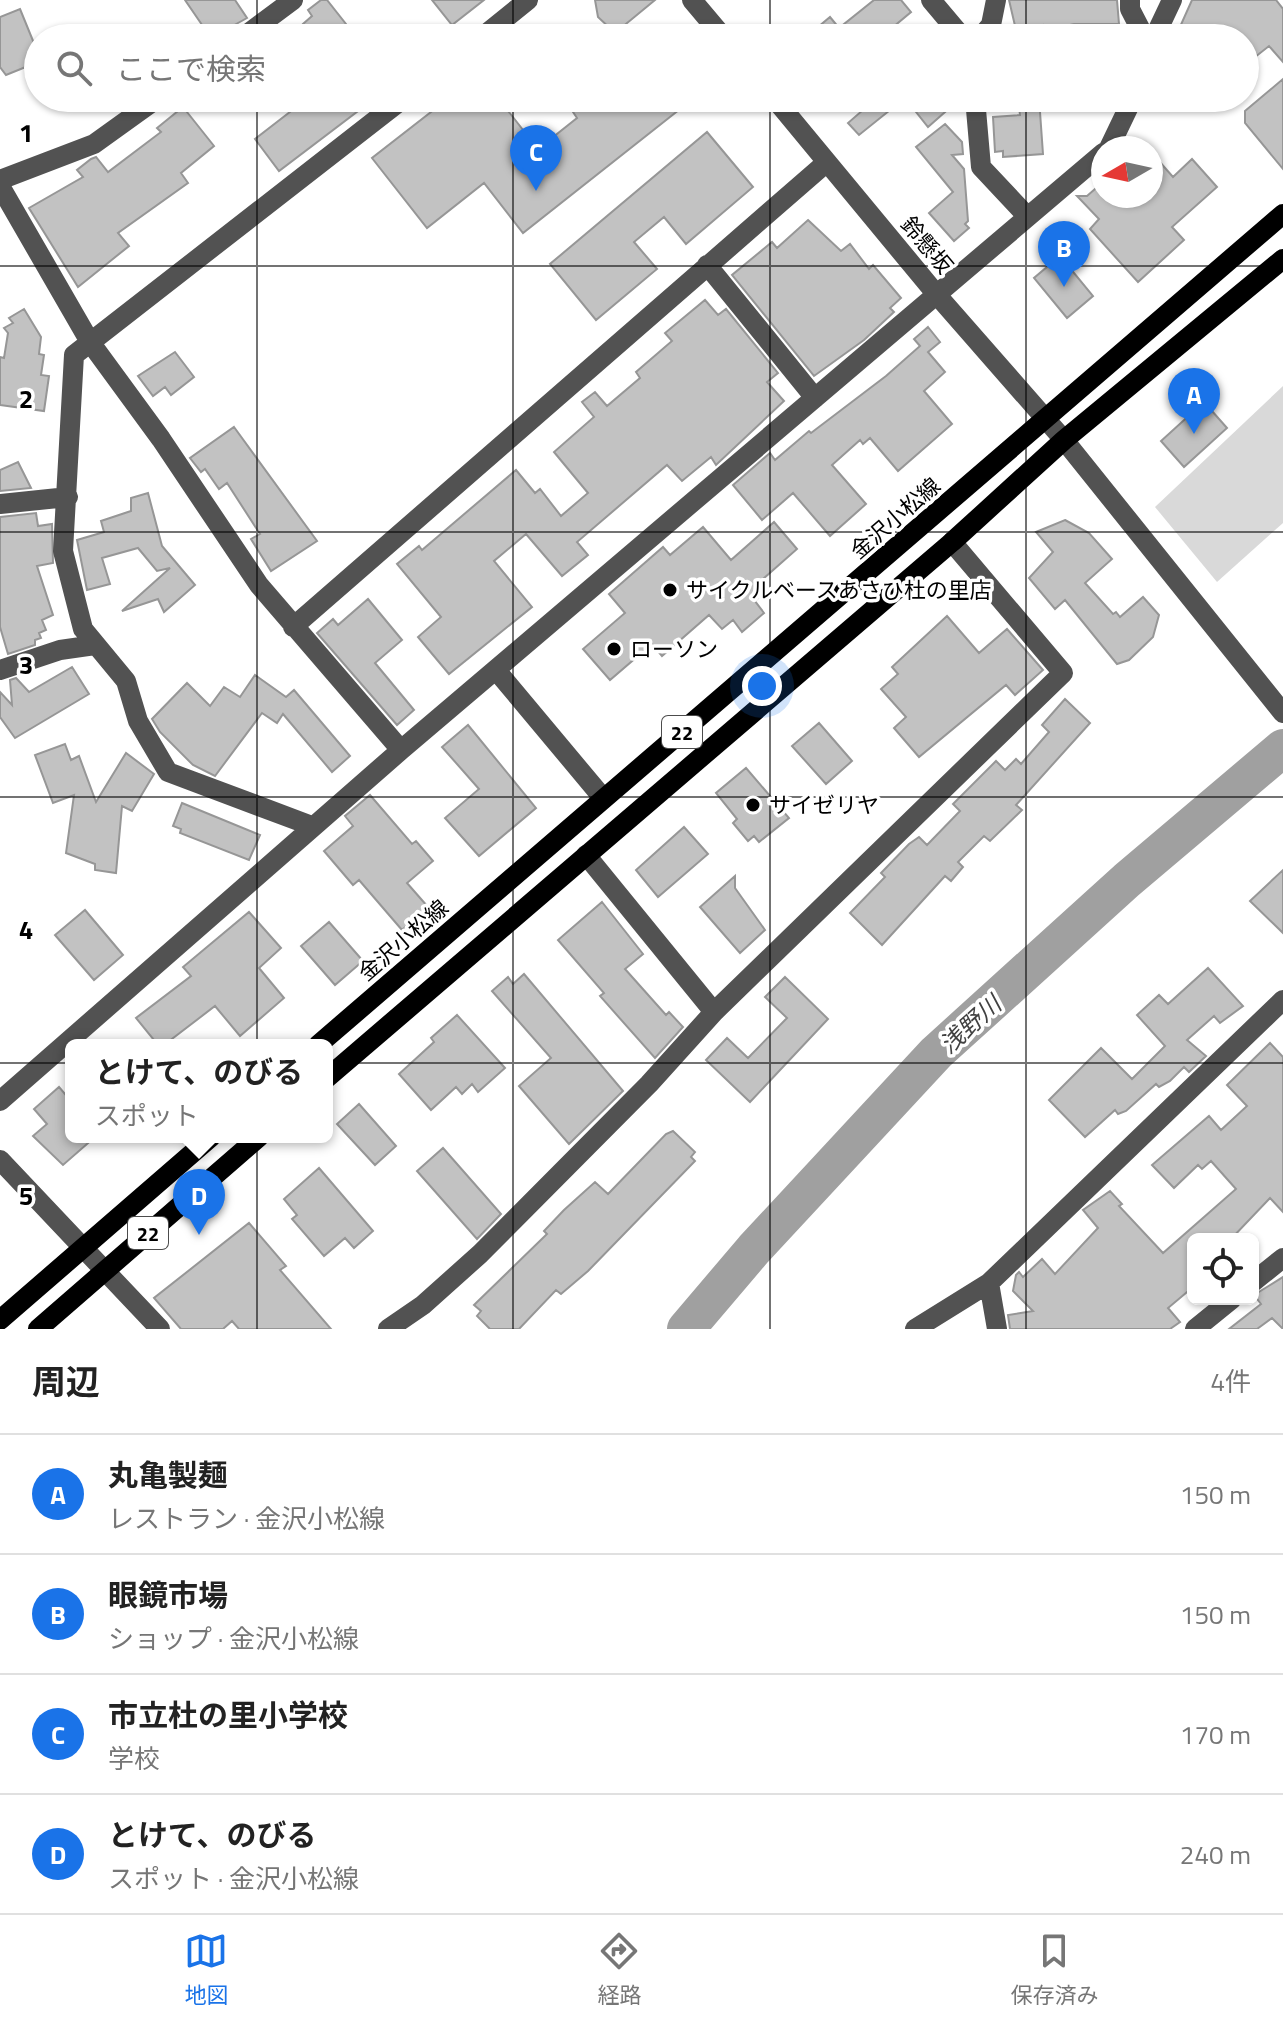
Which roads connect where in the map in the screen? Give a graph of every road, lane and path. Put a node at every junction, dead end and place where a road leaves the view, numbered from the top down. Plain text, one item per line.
1 (293, 0) edge
2 (528, 0) edge
3 (692, 0) edge
4 (931, 0) edge
5 (996, 0) edge
6 (1130, 0) edge
7 (1172, 0) edge
8 (269, 8) edge
9 (504, 8) edge
10 (255, 24) edge
11 (492, 24) edge
12 (712, 24) edge
13 (951, 24) edge
14 (991, 24) edge
15 (1138, 24) edge
16 (1161, 24) edge
17 (139, 112) edge
18 (386, 112) edge
19 (786, 112) edge
20 (976, 112) edge
21 (1126, 112) edge
22 (1115, 136) edge
23 (827, 162) junction
24 (1091, 163) edge
25 (0, 183) edge
26 (1283, 214) edge
27 (1027, 216) junction
28 (1283, 259) edge
29 (707, 265) junction
30 (937, 295) junction
31 (90, 342) junction
32 (815, 398) junction
33 (1047, 420) junction
34 (1064, 440) junction
35 (68, 497) junction
36 (0, 504) edge
37 (952, 542) junction
38 (293, 627) junction
39 (95, 645) junction
40 (0, 670) edge
41 (496, 670) junction
42 (1283, 713) edge
43 (401, 750) junction
44 (603, 798) junction
45 (312, 826) junction
46 (586, 855) junction
47 (1283, 1000) edge
48 (714, 1012) junction
49 (70, 1039) edge
50 (325, 1039) edge
51 (65, 1044) edge
52 (333, 1073) edge
53 (0, 1101) edge
54 (204, 1143) edge
55 (252, 1143) edge
56 (0, 1160) edge
57 (85, 1246) junction
58 (1283, 1258) edge
59 (106, 1269) junction
60 (1259, 1277) edge
61 (989, 1283) junction
62 (1225, 1305) edge
63 (0, 1320) edge
64 (38, 1329) edge
65 (160, 1329) edge
66 (388, 1329) edge
67 (915, 1329) edge
68 (997, 1329) edge
69 (1195, 1329) edge

1 - 8 street
2 - 9 street
3 - 12 street
4 - 13 street
5 - 14 street
6 - 15 street
7 - 16 street
8 - 10 street
9 - 11 street
17 - 25 street
18 - 31 street
19 - 23 street, 鈴懸坂
20 - 27 street
21 - 22 street
23 - 29 street
23 - 30 street, 鈴懸坂
24 - 27 street
25 - 31 street
26 - 33 main road, 金沢小松線 / 22
27 - 30 street
28 - 34 main road, 22
29 - 32 street
29 - 38 street
30 - 32 street
30 - 33 street, 鈴懸坂
31 - 35 street
31 - 38 street
32 - 41 street
33 - 34 street, 鈴懸坂
33 - 44 main road, 金沢小松線 / 22
34 - 37 main road, 22
34 - 42 street, 鈴懸坂
35 - 36 street
35 - 39 street
37 - 46 main road, 22
37 - 48 street
38 - 43 street
39 - 40 street
39 - 45 street
41 - 43 street
41 - 44 street
43 - 45 street
44 - 50 main road, 金沢小松線 / 22
45 - 49 street
46 - 48 street
46 - 52 main road, 22
47 - 61 street
48 - 66 street
51 - 53 street
54 - 57 main road, 22
55 - 59 main road, 22
56 - 57 street
57 - 59 street
57 - 63 main road, 22
58 - 60 street
59 - 64 main road, 22
59 - 65 street
61 - 67 street
61 - 68 street
62 - 69 street

